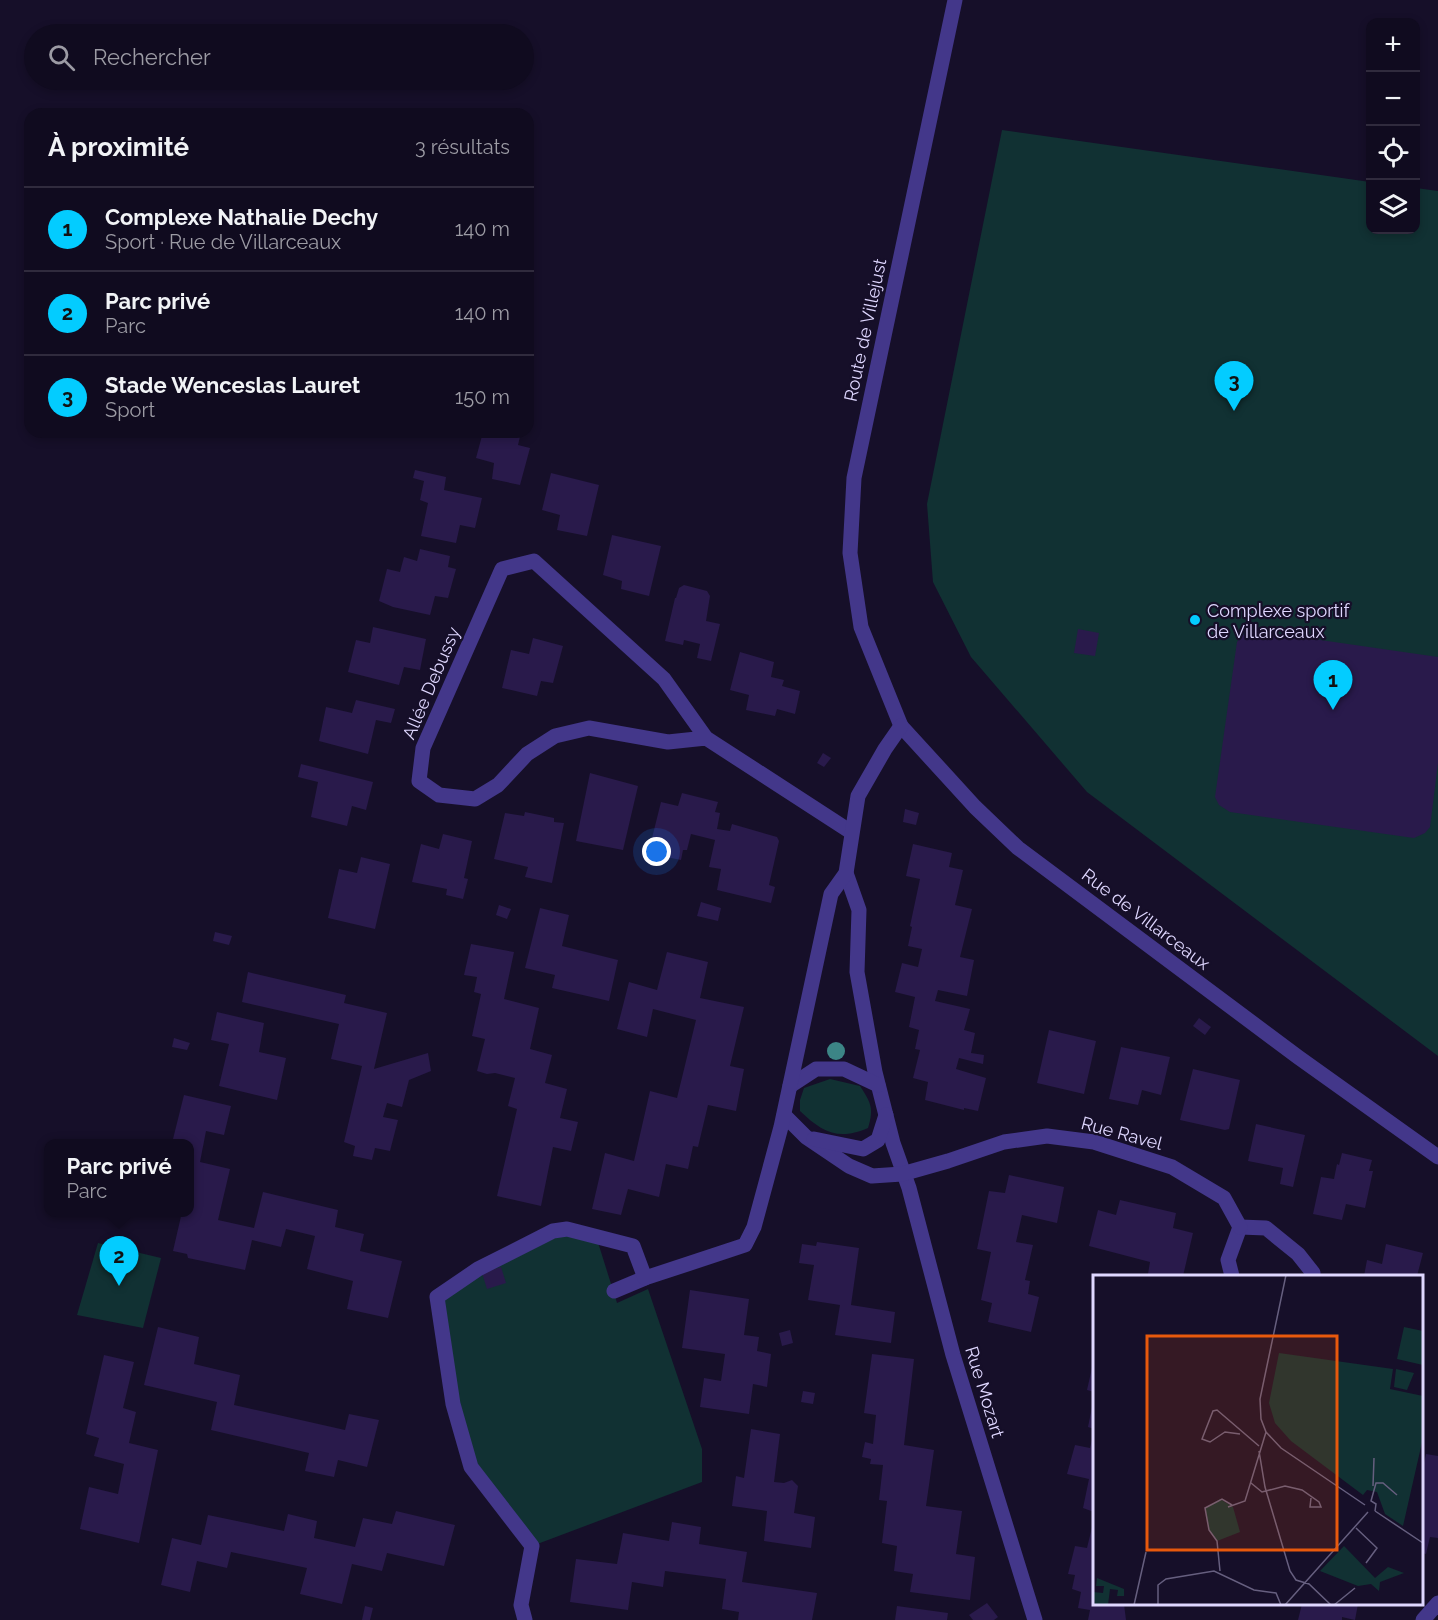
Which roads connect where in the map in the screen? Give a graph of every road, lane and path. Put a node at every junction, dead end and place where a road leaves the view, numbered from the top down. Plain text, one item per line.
1 (955, 0) edge
2 (877, 669) joint
3 (901, 726) junction
4 (706, 738) junction
5 (851, 832) junction
6 (846, 873) junction
7 (878, 1085) junction
8 (790, 1086) junction
9 (784, 1115) junction
10 (886, 1115) junction
11 (806, 1137) junction
12 (1438, 1157) edge
13 (902, 1174) junction
14 (1240, 1227) junction
15 (1232, 1275) edge
16 (1313, 1275) edge
17 (645, 1278) junction
18 (614, 1291) dead end
19 (1438, 1603) edge
20 (525, 1620) edge
21 (1035, 1620) edge
22 (1422, 1620) edge

1 - 2 street, Route de Villejust
2 - 3 street, Rue de Villarceaux
3 - 5 street, Rue Mozart
3 - 12 street, Rue de Villarceaux
4 - 4 street, Allée Debussy
4 - 5 street, Allée Debussy
5 - 6 street, Rue Mozart
6 - 7 street, Rue Mozart
6 - 8 street, Rue Mozart
7 - 8 street
7 - 10 street, Rue Mozart
8 - 9 street, Rue Mozart
9 - 11 street
9 - 17 street, Rue Mozart
10 - 11 street
10 - 13 street, Rue Mozart
11 - 13 street
13 - 14 street, Rue Ravel
13 - 21 street, Rue Mozart
14 - 15 street
14 - 16 street
17 - 18 street
17 - 20 street
19 - 22 street

